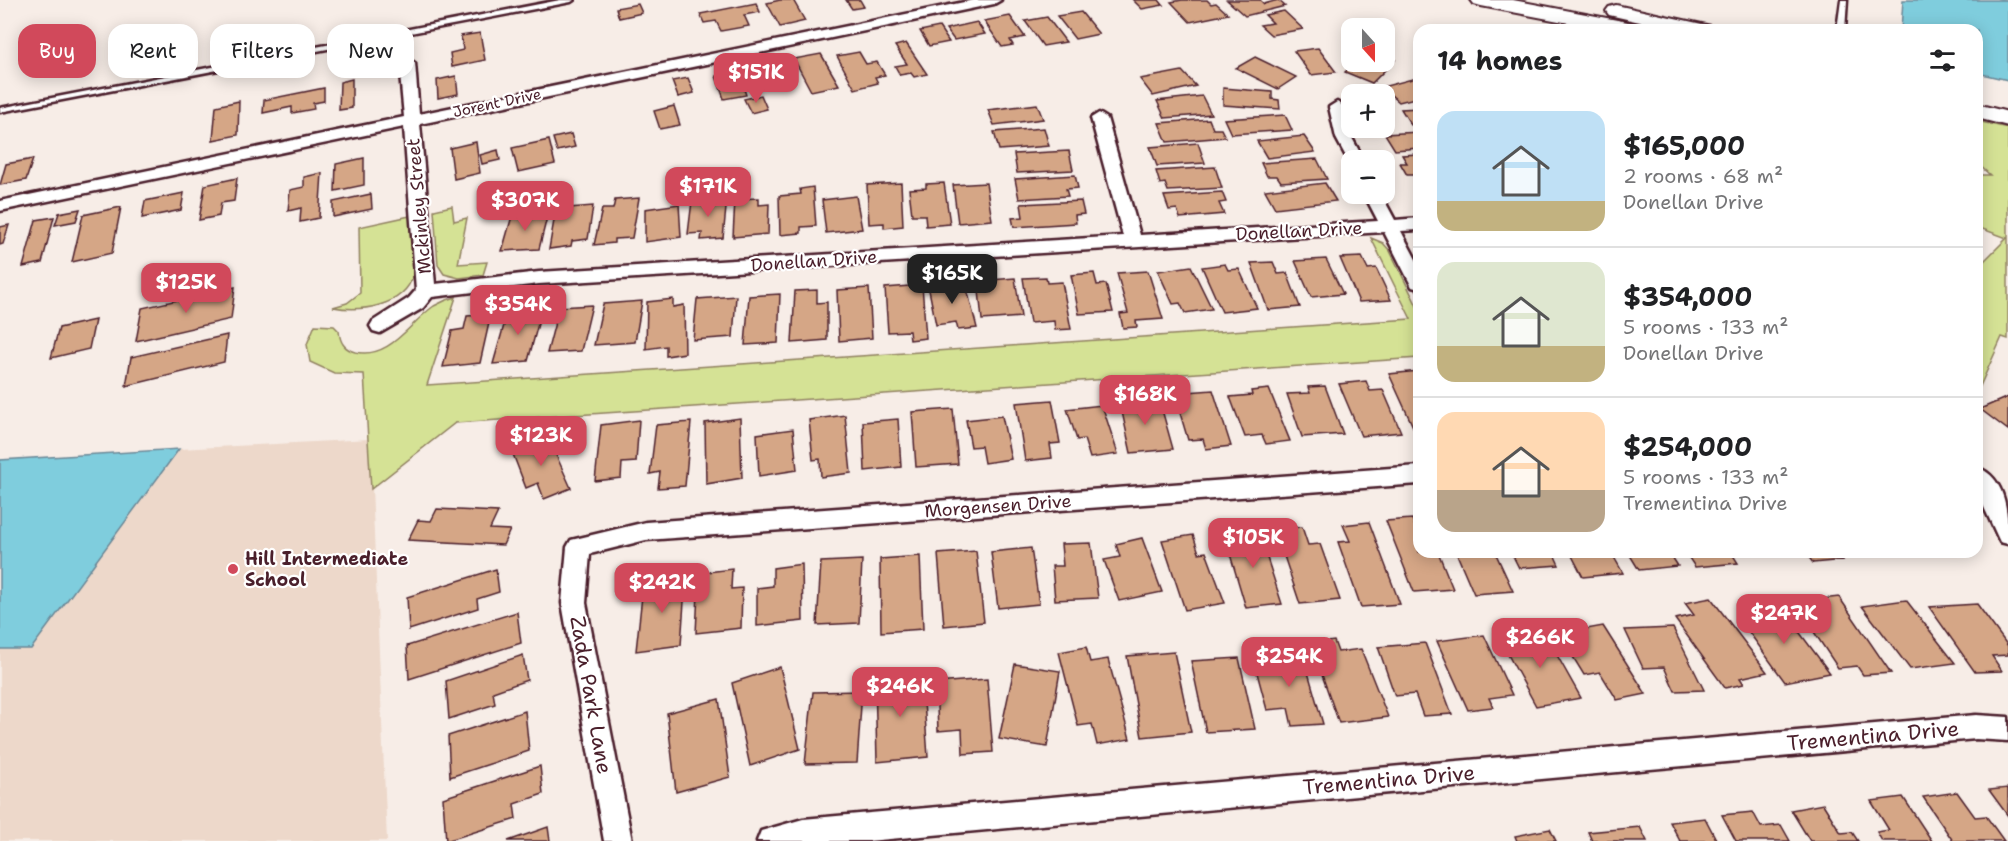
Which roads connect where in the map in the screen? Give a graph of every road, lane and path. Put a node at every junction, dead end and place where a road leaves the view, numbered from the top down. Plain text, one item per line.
1 (571, 0) edge
2 (994, 0) edge
3 (1481, 0) edge
4 (1564, 0) edge
5 (1844, 0) edge
6 (1607, 24) edge
7 (1676, 24) edge
8 (1842, 24) edge
9 (408, 78) edge
10 (1983, 97) edge
11 (2008, 103) edge
12 (1337, 107) dead end
13 (0, 110) edge
14 (1983, 113) edge
15 (1099, 118) dead end
16 (2008, 119) edge
17 (412, 121) junction
18 (1351, 150) edge
19 (1378, 204) edge
20 (0, 206) edge
21 (1413, 224) edge
22 (1390, 225) junction
23 (1133, 241) junction
24 (1413, 271) edge
25 (426, 291) junction
26 (380, 326) dead end
27 (1413, 475) edge
28 (1983, 484) edge
29 (2008, 535) edge
30 (579, 548) joint
31 (2008, 729) edge
32 (618, 841) edge
33 (771, 841) edge

1 - 13 lane
2 - 17 street, Jorent Drive
3 - 6 main road
4 - 7 main road
5 - 8 lane
9 - 17 street, Mckinley Street
10 - 11 main road
12 - 18 street
14 - 16 main road
15 - 23 street
17 - 20 street, Jorent Drive
17 - 25 street, Mckinley Street
19 - 22 street
21 - 22 street, Donellan Drive
22 - 23 street, Donellan Drive
22 - 24 street
23 - 25 street, Donellan Drive
25 - 26 street, Mckinley Street
27 - 30 street, Morgensen Drive
28 - 29 street
30 - 32 street, Zada Park Lane
31 - 33 street, Trementina Drive

